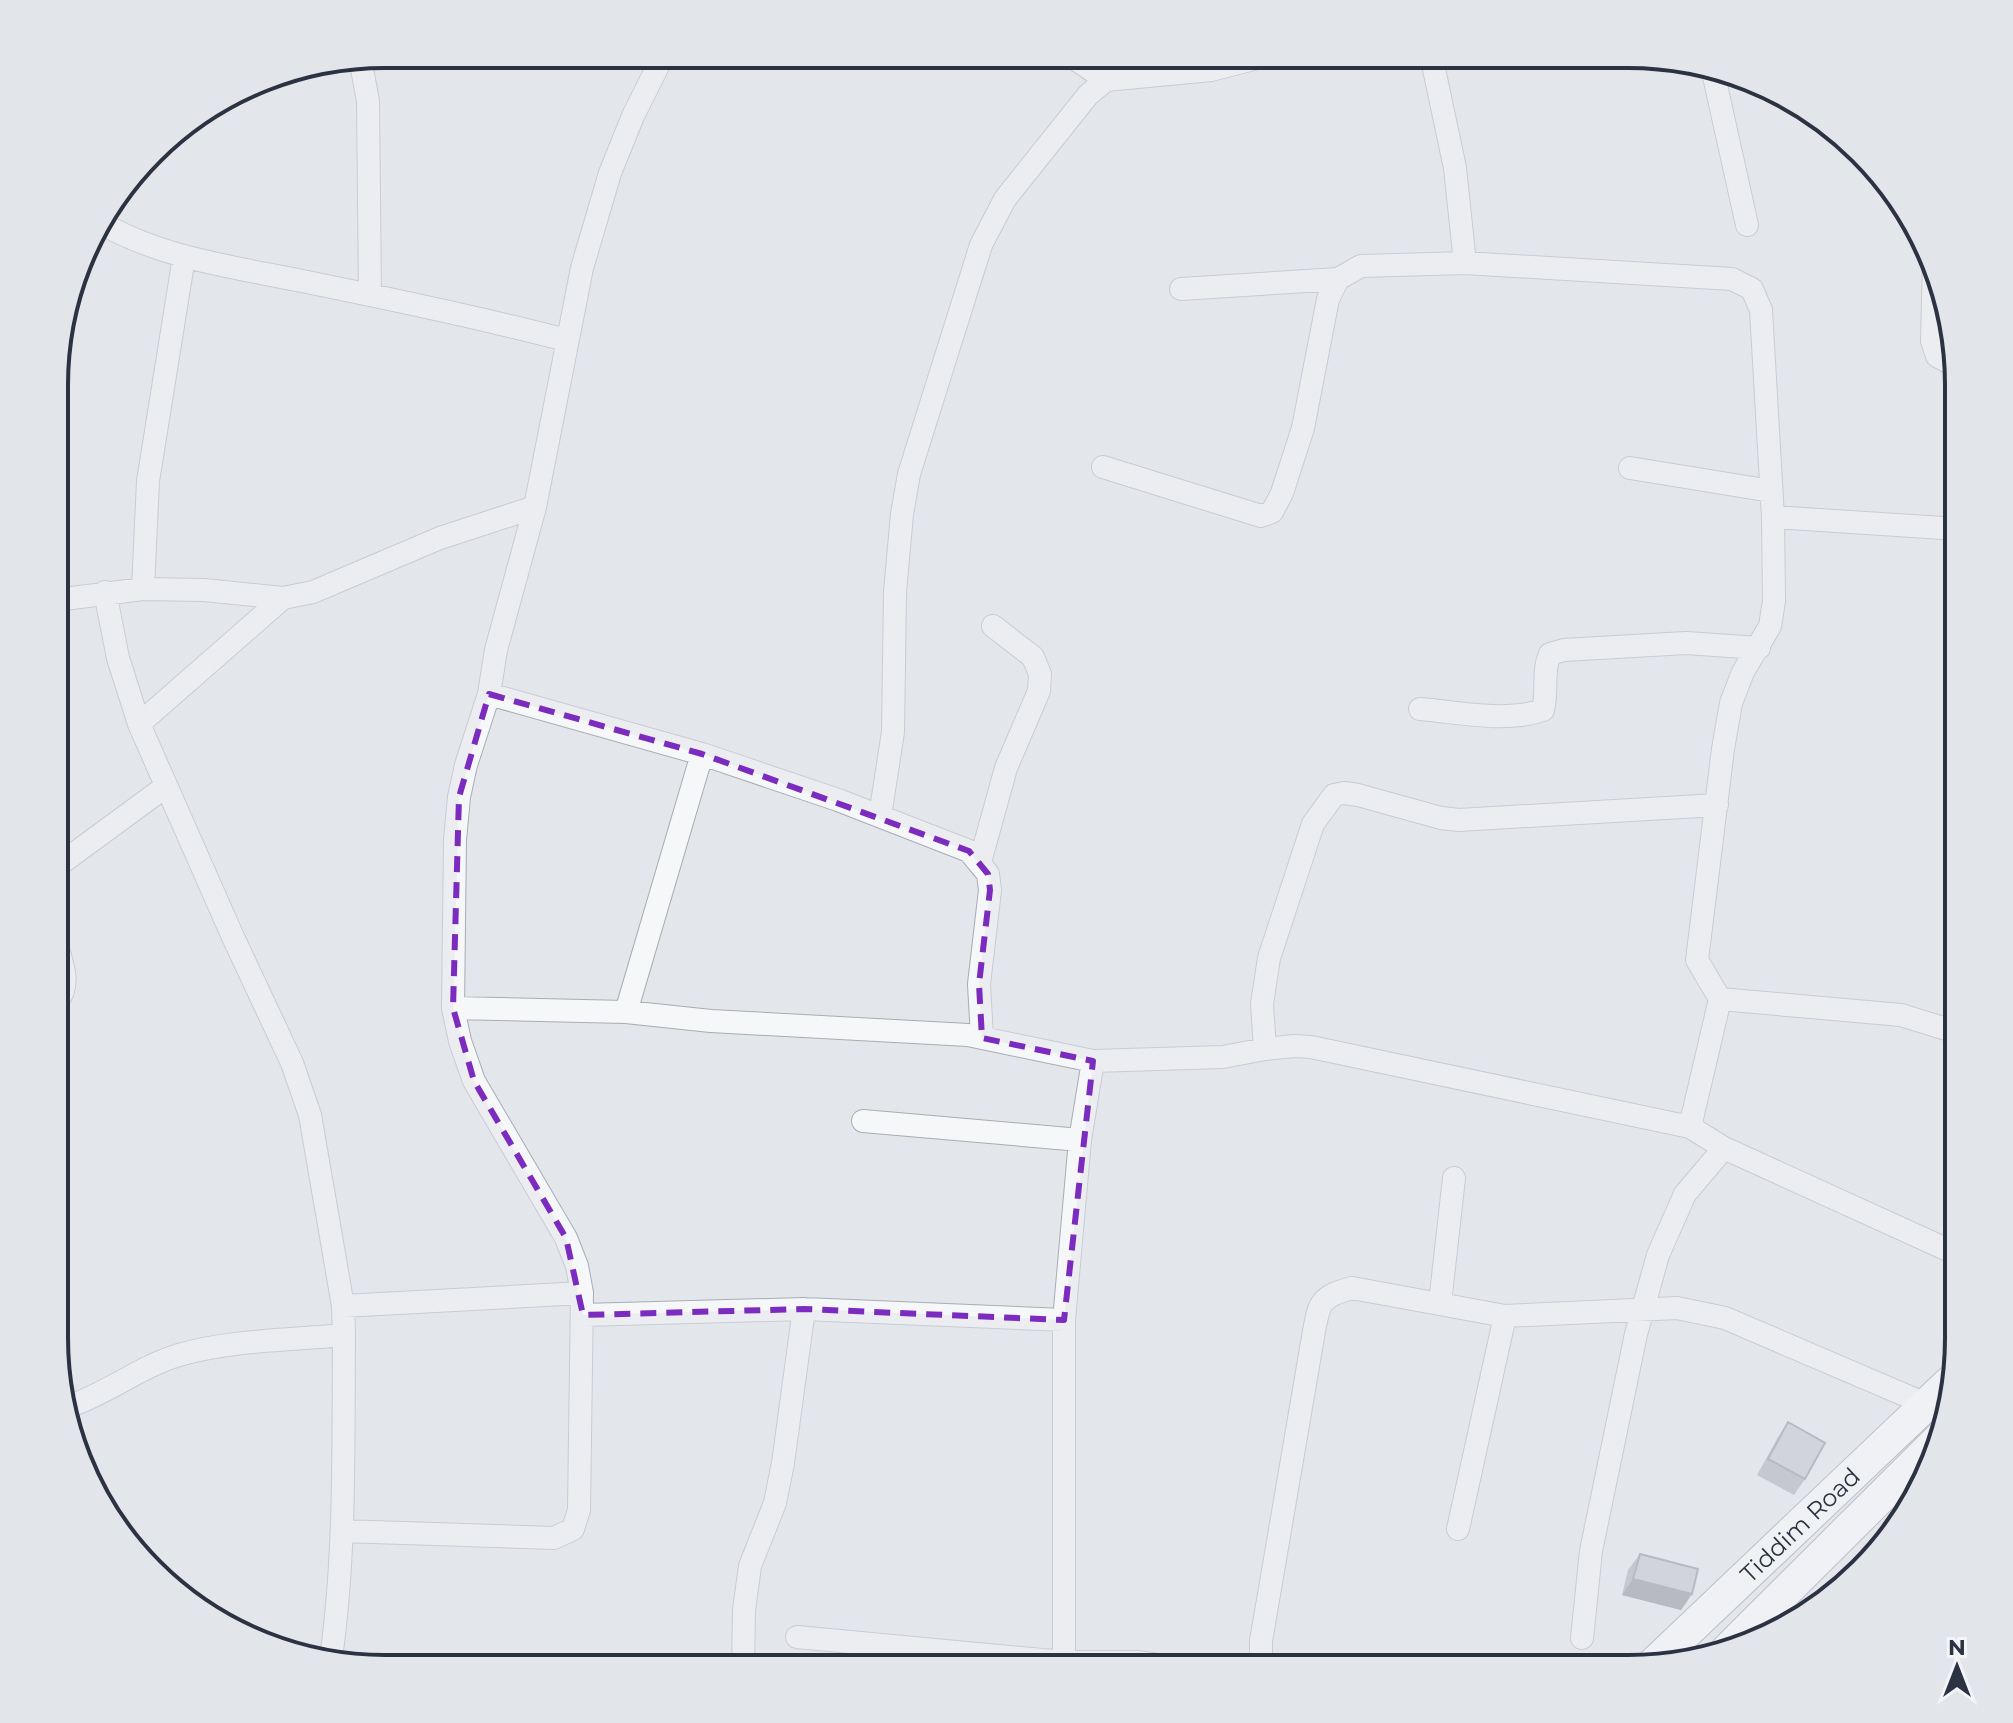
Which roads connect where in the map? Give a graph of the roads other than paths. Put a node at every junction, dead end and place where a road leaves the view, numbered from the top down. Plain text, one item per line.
1 (657, 68) edge
2 (1088, 68) edge
3 (1219, 68) edge
4 (1434, 68) edge
5 (362, 69) edge
6 (1106, 80) junction
7 (1715, 80) edge
8 (1747, 225) dead end
9 (110, 229) edge
10 (184, 257) junction
11 (1465, 263) junction
12 (1338, 279) junction
13 (1181, 289) dead end
14 (370, 295) junction
15 (1933, 300) edge
16 (566, 340) junction
17 (1943, 359) edge
18 (1103, 467) dead end
19 (1630, 468) dead end
20 (1771, 491) junction
21 (535, 507) junction
22 (1773, 517) junction
23 (1945, 528) edge
24 (143, 589) junction
25 (105, 592) junction
26 (68, 598) edge
27 (283, 598) junction
28 (993, 626) dead end
29 (1759, 648) junction
30 (489, 694) junction
31 (1420, 709) dead end
32 (139, 724) junction
33 (702, 754) junction
34 (165, 787) junction
35 (1717, 805) junction
36 (880, 816) junction
37 (68, 858) edge
38 (980, 862) junction
39 (1720, 999) junction
40 (453, 1008) junction
41 (626, 1012) junction
42 (1945, 1029) edge
43 (982, 1038) junction
44 (1265, 1049) junction
45 (1093, 1061) junction
46 (863, 1121) dead end
47 (1690, 1127) junction
48 (1080, 1140) junction
49 (1724, 1148) junction
50 (1454, 1178) dead end
51 (1945, 1249) edge
52 (1440, 1303) junction
53 (583, 1304) junction
54 (343, 1306) junction
55 (804, 1309) junction
56 (1644, 1309) junction
57 (1505, 1316) junction
58 (1064, 1320) junction
59 (344, 1335) junction
60 (1939, 1393) edge
61 (75, 1404) edge
62 (1922, 1456) edge
63 (1458, 1529) dead end
64 (342, 1531) junction
65 (1744, 1633) edge
66 (797, 1637) dead end
67 (1582, 1638) dead end
68 (332, 1650) edge
69 (1666, 1652) edge
70 (743, 1655) edge
71 (969, 1655) edge
72 (1064, 1655) edge
73 (1261, 1655) edge

1 - 16 street
2 - 6 street
3 - 6 street
4 - 11 street
5 - 14 street
6 - 36 street
7 - 8 street
9 - 10 street
10 - 14 street
10 - 24 street
11 - 12 street
11 - 20 street
12 - 13 street
12 - 18 street
14 - 16 street
15 - 17 street
16 - 21 street
19 - 20 street
20 - 22 street
21 - 27 street
21 - 30 street
22 - 23 street
22 - 29 street
24 - 25 street
24 - 27 street
25 - 26 street
25 - 32 street
27 - 32 street
28 - 38 street
29 - 31 street
29 - 35 street
30 - 33 street
30 - 40 street
32 - 34 street
33 - 36 street
33 - 41 street
34 - 37 street
34 - 54 street
35 - 39 street
35 - 44 street
36 - 38 street
38 - 43 street
39 - 42 street
39 - 47 street
40 - 41 street
40 - 53 street
41 - 43 street
43 - 45 street
44 - 45 street
44 - 47 street
45 - 48 street
46 - 48 street
47 - 49 street
48 - 58 street
49 - 51 street
49 - 56 street
50 - 52 street
52 - 57 street
52 - 73 street
53 - 54 street
53 - 55 street
53 - 64 street
54 - 59 street
55 - 58 street
55 - 70 street
56 - 57 street
56 - 60 street
56 - 67 street
57 - 63 street
58 - 72 street
59 - 61 street
59 - 64 street
60 - 69 highway, Tiddim Road
62 - 65 highway, Tiddim Road
64 - 68 street
66 - 71 street

